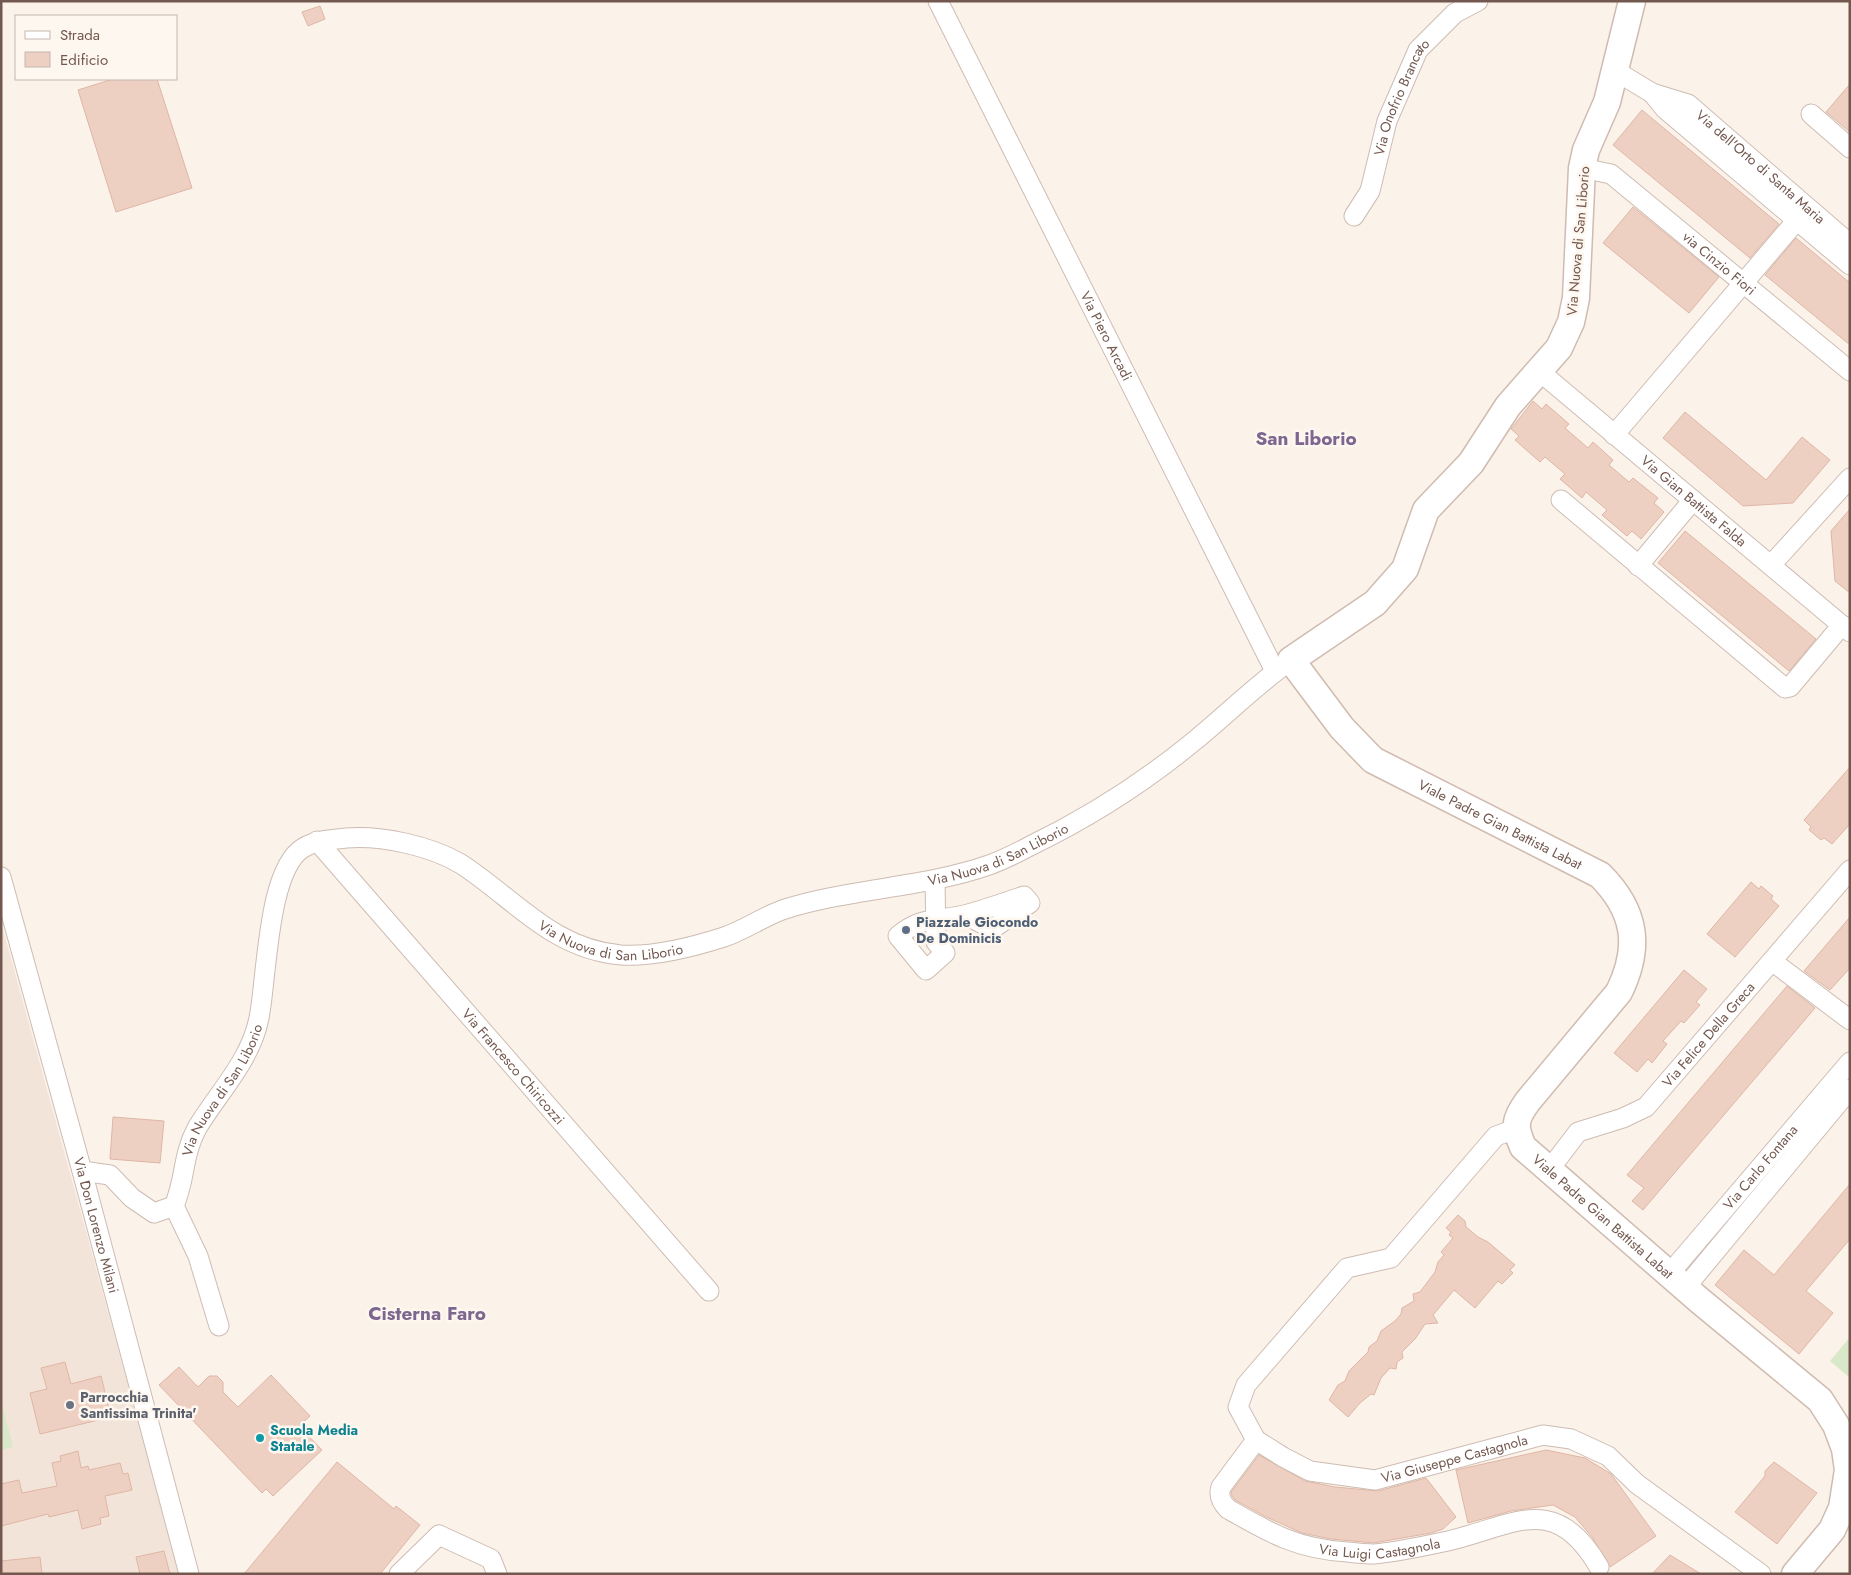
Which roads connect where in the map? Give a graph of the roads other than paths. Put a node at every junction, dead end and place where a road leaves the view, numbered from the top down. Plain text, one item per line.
1 (938, 1) edge
2 (1478, 1) edge
3 (1632, 1) edge
4 (1614, 70) junction
5 (1652, 93) junction
6 (1811, 114) dead end
7 (1850, 148) edge
8 (1582, 168) junction
9 (1354, 216) dead end
10 (1797, 220) junction
11 (1850, 244) edge
12 (1850, 265) edge
13 (1744, 282) junction
14 (1850, 371) edge
15 (1539, 372) junction
16 (1614, 435) junction
17 (1850, 478) edge
18 (1561, 500) dead end
19 (1693, 500) junction
20 (1638, 566) junction
21 (1771, 566) junction
22 (1846, 628) edge
23 (1283, 666) junction
24 (317, 841) junction
25 (1850, 870) edge
26 (1, 877) edge
27 (935, 880) junction
28 (966, 915) dead end
29 (1772, 960) junction
30 (1850, 1020) edge
31 (1847, 1077) edge
32 (1515, 1128) junction
33 (1549, 1170) junction
34 (82, 1171) junction
35 (174, 1206) junction
36 (1677, 1281) junction
37 (709, 1291) dead end
38 (219, 1326) dead end
39 (1256, 1440) junction
40 (1846, 1507) edge
41 (1599, 1567) dead end
42 (189, 1574) edge
43 (399, 1574) edge
44 (497, 1574) edge
45 (1761, 1574) edge
46 (1795, 1574) edge

1 - 23 street, Via Piero Arcadi
2 - 9 street, Via Onofrio Brancato
3 - 4 street, Via Nuova di San Liborio
4 - 5 street, Via dell'Orto di Santa Maria
4 - 8 street, Via Nuova di San Liborio
5 - 10 street
5 - 11 street, Via dell'Orto di Santa Maria
6 - 7 street
8 - 13 street, via Cinzio Fiori
8 - 15 street, Via Nuova di San Liborio
10 - 12 street
10 - 13 street
13 - 14 street, via Cinzio Fiori
13 - 16 street
15 - 16 street, Via Gian Battista Falda
15 - 23 street, Via Nuova di San Liborio
16 - 19 street, Via Gian Battista Falda
17 - 21 street
18 - 20 street
19 - 20 street
19 - 21 street, Via Gian Battista Falda
20 - 22 street
21 - 22 street, Via Gian Battista Falda
23 - 27 street, Via Nuova di San Liborio
23 - 32 street, Viale Padre Gian Battista Labat
24 - 27 street, Via Nuova di San Liborio
24 - 35 street, Via Nuova di San Liborio
24 - 37 street, Via Francesco Chiricozzi
25 - 29 street, Via Felice Della Greca
26 - 34 street, Via Don Lorenzo Milani
27 - 28 street
29 - 30 street
29 - 33 street, Via Felice Della Greca
31 - 36 street, Via Carlo Fontana
32 - 33 street, Viale Padre Gian Battista Labat
32 - 39 street
33 - 36 street, Viale Padre Gian Battista Labat
34 - 35 street
34 - 42 street, Via Don Lorenzo Milani
35 - 38 street
36 - 40 street, Viale Padre Gian Battista Labat
39 - 41 street, Via Luigi Castagnola
39 - 45 street, Via Giuseppe Castagnola
40 - 46 street, Viale Padre Gian Battista Labat
43 - 44 street

